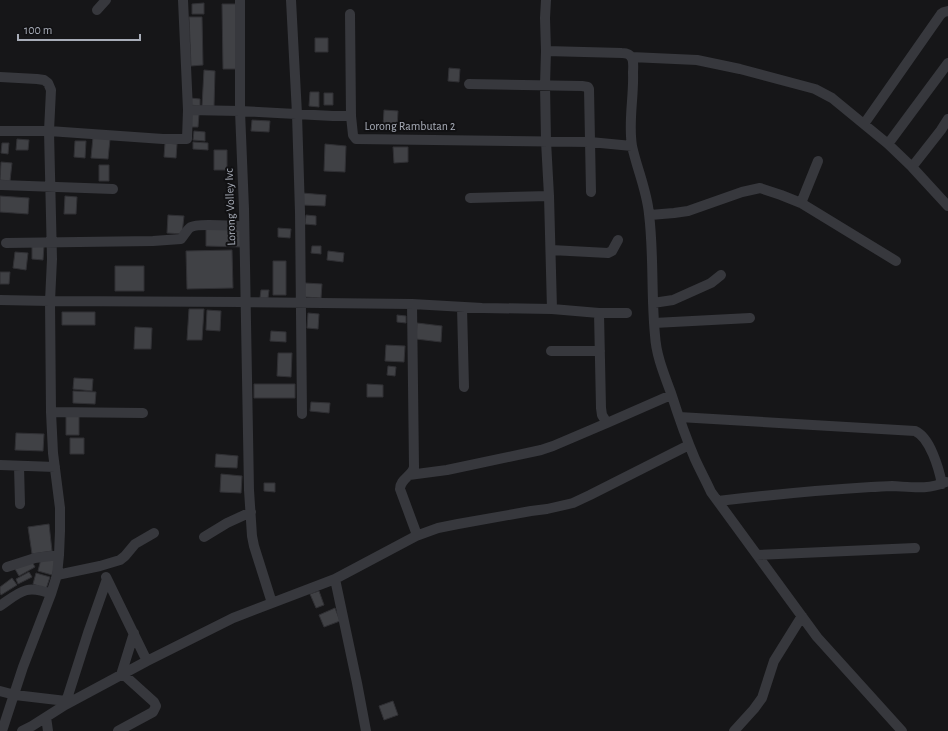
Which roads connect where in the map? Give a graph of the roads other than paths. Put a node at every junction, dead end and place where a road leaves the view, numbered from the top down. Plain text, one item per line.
1 (106, 0) edge
2 (183, 0) edge
3 (240, 0) edge
4 (291, 0) edge
5 (546, 0) edge
6 (97, 10) dead end
7 (948, 11) edge
8 (350, 14) dead end
9 (546, 51) junction
10 (631, 57) junction
11 (948, 63) edge
12 (0, 77) edge
13 (469, 84) dead end
14 (545, 85) junction
15 (188, 110) junction
16 (240, 111) junction
17 (297, 114) junction
18 (351, 116) junction
19 (948, 119) edge
20 (864, 124) junction
21 (944, 130) edge
22 (0, 131) edge
23 (49, 131) junction
24 (546, 141) junction
25 (590, 142) junction
26 (888, 144) junction
27 (632, 146) junction
28 (818, 162) dead end
29 (912, 168) junction
30 (1, 185) dead end
31 (50, 187) junction
32 (113, 189) dead end
33 (591, 192) dead end
34 (549, 196) junction
35 (470, 198) dead end
36 (801, 203) junction
37 (948, 206) edge
38 (650, 215) junction
39 (244, 226) junction
40 (618, 240) dead end
41 (6, 243) dead end
42 (51, 243) junction
43 (551, 250) junction
44 (896, 261) dead end
45 (721, 275) dead end
46 (0, 300) edge
47 (50, 301) junction
48 (246, 302) junction
49 (301, 303) junction
50 (654, 303) junction
51 (412, 304) junction
52 (462, 307) junction
53 (552, 309) junction
54 (599, 312) junction
55 (627, 313) dead end
56 (750, 318) dead end
57 (654, 323) junction
58 (551, 351) dead end
59 (600, 351) junction
60 (464, 387) dead end
61 (671, 395) junction
62 (51, 412) junction
63 (143, 413) dead end
64 (302, 414) dead end
65 (679, 417) junction
66 (607, 423) junction
67 (689, 445) junction
68 (0, 465) edge
69 (19, 466) junction
70 (55, 468) junction
71 (409, 475) junction
72 (945, 483) edge
73 (718, 501) junction
74 (20, 504) dead end
75 (250, 512) junction
76 (154, 533) dead end
77 (417, 535) junction
78 (204, 537) dead end
79 (914, 548) dead end
80 (59, 555) junction
81 (757, 555) junction
82 (100, 566) junction
83 (7, 567) dead end
84 (57, 575) junction
85 (107, 579) junction
86 (335, 579) junction
87 (51, 594) junction
88 (272, 603) junction
89 (1, 607) edge
90 (802, 616) junction
91 (134, 633) junction
92 (148, 661) junction
93 (122, 675) junction
94 (0, 691) edge
95 (14, 695) junction
96 (66, 703) junction
97 (46, 717) junction
98 (122, 730) edge
99 (1, 731) edge
100 (22, 731) edge
101 (48, 731) edge
102 (366, 731) edge
103 (734, 731) edge
104 (902, 731) edge

1 - 6 street
2 - 15 street
3 - 16 street, Lorong Volley Ivc
4 - 17 street
5 - 9 street
7 - 20 street
8 - 18 street, Lorong Rambutan 2
9 - 10 street
9 - 14 street
10 - 20 street
10 - 27 street
11 - 26 street
12 - 23 street
13 - 14 street
14 - 24 street
14 - 25 street
15 - 16 street
15 - 23 street
16 - 17 street
16 - 39 street, Lorong Volley Ivc
17 - 18 street
17 - 49 street
18 - 24 street, Lorong Rambutan 2
19 - 21 street
20 - 26 street
21 - 29 street
22 - 23 street
23 - 31 street
24 - 25 street, Lorong Rambutan 2
24 - 34 street
25 - 27 street, Lorong Rambutan 2
25 - 33 street
26 - 29 street
27 - 38 street
28 - 36 street
29 - 37 street
30 - 31 street
31 - 32 street
31 - 42 street
34 - 35 street
34 - 43 street
36 - 38 street
36 - 44 street
38 - 50 street
39 - 42 street
39 - 48 street, Lorong Volley Ivc
40 - 43 street
41 - 42 street
42 - 47 street
43 - 53 street
45 - 50 street
46 - 47 street
47 - 48 street
47 - 62 street
48 - 49 street
48 - 75 street, Lorong Volley Ivc
49 - 51 street
49 - 64 street
50 - 57 street
51 - 52 street
51 - 71 street
52 - 53 street
52 - 60 street
53 - 54 street
54 - 55 street
54 - 59 street
56 - 57 street
57 - 61 street
58 - 59 street
59 - 66 street
61 - 65 street
61 - 66 street
62 - 63 street
62 - 70 street
65 - 67 street
65 - 72 street
66 - 71 street
67 - 73 street
67 - 77 street
68 - 69 street
69 - 70 street
69 - 74 street
70 - 80 street
71 - 77 street
72 - 73 street
73 - 81 street
75 - 78 street
75 - 88 street, Lorong Volley Ivc
76 - 82 street
77 - 86 street
79 - 81 street
80 - 83 street
80 - 84 street
81 - 90 street
82 - 84 street
82 - 85 street
84 - 87 street
85 - 91 street
85 - 96 street
86 - 88 street
86 - 102 street
87 - 89 street
87 - 95 street
88 - 92 street
90 - 103 street
90 - 104 street
91 - 92 street
91 - 93 street
92 - 93 street
93 - 96 street
93 - 98 street
94 - 95 street
95 - 96 street
95 - 99 street
96 - 97 street
97 - 100 street
97 - 101 street

